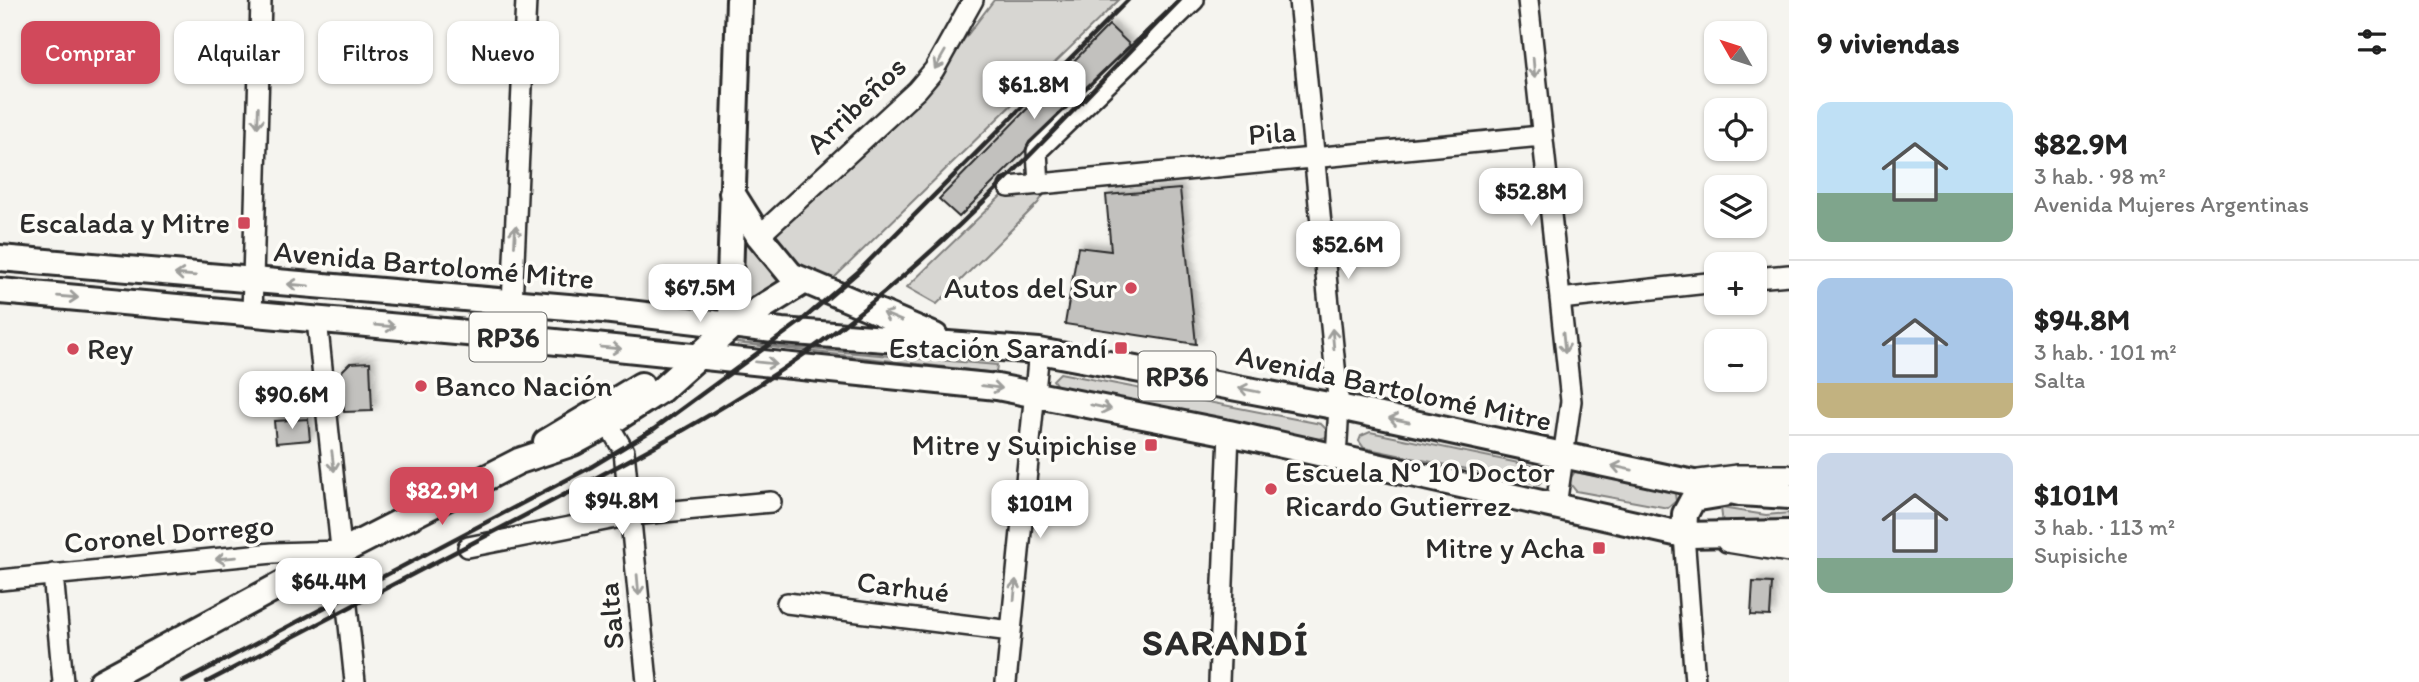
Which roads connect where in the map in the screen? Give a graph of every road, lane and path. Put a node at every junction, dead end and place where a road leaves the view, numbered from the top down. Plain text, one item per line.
1 (261, 0) edge
2 (526, 0) edge
3 (739, 0) edge
4 (973, 0) edge
5 (1194, 0) edge
6 (1299, 0) edge
7 (1528, 0) edge
8 (1541, 136) junction
9 (1317, 159) junction
10 (1039, 185) junction
11 (1009, 187) dead end
12 (732, 193) junction
13 (758, 236) junction
14 (0, 258) edge
15 (1789, 275) edge
16 (1767, 277) edge
17 (253, 281) junction
18 (803, 282) junction
19 (1704, 283) edge
20 (0, 290) edge
21 (1560, 299) junction
22 (512, 304) junction
23 (252, 314) junction
24 (317, 320) junction
25 (732, 326) junction
26 (954, 344) junction
27 (1039, 351) junction
28 (698, 356) junction
29 (1034, 394) junction
30 (1339, 407) junction
31 (608, 424) junction
32 (1228, 433) junction
33 (1565, 456) junction
34 (1336, 457) junction
35 (519, 461) junction
36 (1789, 475) edge
37 (1689, 481) junction
38 (1740, 493) junction
39 (1789, 496) edge
40 (771, 502) dead end
41 (1556, 506) junction
42 (631, 515) junction
43 (1789, 533) edge
44 (1684, 535) junction
45 (468, 547) dead end
46 (343, 551) junction
47 (1789, 552) edge
48 (53, 574) junction
49 (0, 580) edge
50 (787, 603) dead end
51 (1011, 631) junction
52 (63, 682) edge
53 (101, 682) edge
54 (355, 682) edge
55 (647, 682) edge
56 (1006, 682) edge
57 (1219, 682) edge
58 (1695, 682) edge

1 -> 17 street
22 -> 2 street
3 - 12 main road
4 -> 13 street, Arribeños
5 - 10 street
6 - 9 street
7 -> 8 street
8 - 9 street, Pila
8 - 21 street
9 - 10 street, Pila
30 -> 9 street
10 - 11 street, Pila
12 - 13 main road
12 - 25 main road
13 - 18 main road
17 -> 14 main road, Avenida Bartolomé Mitre / RP36
15 - 16 street
22 -> 17 main road, Avenida Bartolomé Mitre / RP36
17 - 23 street
18 - 25 main road
26 -> 18 main road
19 - 21 street
20 -> 23 main road, RP36
21 -> 33 street
22 - 25 main road, Avenida Bartolomé Mitre / RP36
23 - 24 main road, RP36
24 -> 28 main road, RP36
24 -> 46 street
25 - 26 main road, Avenida Bartolomé Mitre / RP36
25 - 28 main road
26 - 27 main road, Avenida Bartolomé Mitre / RP36
27 - 29 street
30 -> 27 main road, Avenida Bartolomé Mitre / RP36
28 -> 29 main road, RP36
28 - 31 main road
28 - 35 main road
29 -> 32 main road, RP36
51 -> 29 street
33 -> 30 main road, Avenida Bartolomé Mitre / RP36
30 - 34 street
31 - 35 main road
31 - 42 street, Salta
32 - 34 main road, RP36
32 - 57 street
37 -> 33 main road, Avenida Bartolomé Mitre / RP36
33 - 41 street
34 - 41 main road, RP36
35 - 46 main road
36 - 37 street, Avenida Bartolomé Mitre
37 - 38 main road, Avenida Bartolomé Mitre / RP36
38 - 39 main road, Avenida Bartolomé Mitre / RP36
38 - 44 main road
40 - 42 street
41 - 44 main road, RP36
42 - 45 street
42 -> 55 street, Salta
43 - 44 main road, RP36
44 - 47 street
44 - 58 street
46 -> 48 street, Coronel Dorrego
46 - 53 main road
46 - 54 street
48 - 49 street, Coronel Dorrego
48 - 52 street
50 - 51 street, Carhué
51 - 56 street

